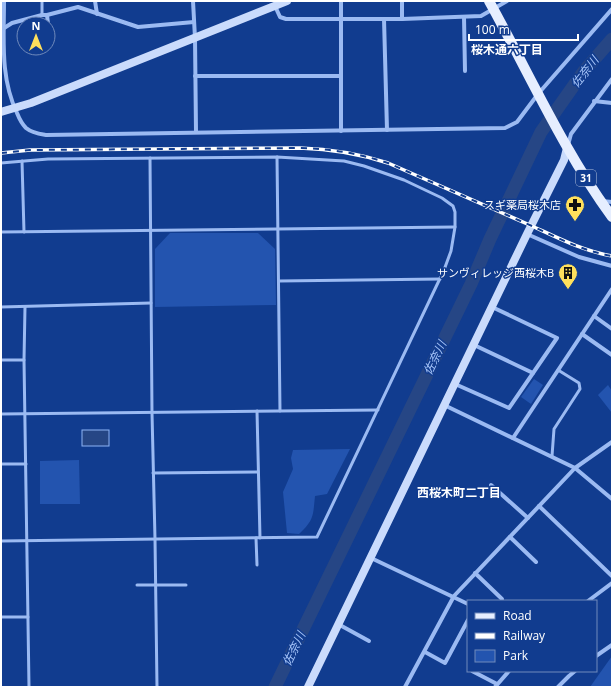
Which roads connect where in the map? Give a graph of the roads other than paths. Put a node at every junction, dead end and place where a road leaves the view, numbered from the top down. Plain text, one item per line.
1 (4, 1) edge
2 (42, 1) edge
3 (95, 1) edge
4 (193, 1) edge
5 (288, 1) edge
6 (341, 1) edge
7 (402, 1) edge
8 (507, 1) edge
9 (491, 5) edge
10 (274, 6) junction
11 (612, 9) edge
12 (97, 14) junction
13 (42, 15) junction
14 (47, 15) joint
15 (464, 17) junction
16 (384, 18) junction
17 (402, 18) junction
18 (341, 19) junction
19 (194, 22) junction
20 (2, 29) edge
21 (195, 38) junction
22 (465, 71) dead end
23 (195, 76) junction
24 (341, 76) junction
25 (612, 79) edge
26 (538, 94) junction
27 (594, 101) junction
28 (612, 103) edge
29 (15, 108) junction
30 (1, 112) edge
31 (387, 130) junction
32 (342, 131) junction
33 (196, 132) junction
34 (567, 148) junction
35 (277, 157) junction
36 (150, 158) junction
37 (22, 161) junction
38 (1, 163) edge
39 (600, 201) junction
40 (612, 202) edge
41 (612, 217) edge
42 (455, 227) junction
43 (150, 230) junction
44 (278, 230) junction
45 (1, 232) edge
46 (24, 232) junction
47 (527, 234) junction
48 (612, 266) edge
49 (440, 279) junction
50 (279, 281) junction
51 (612, 289) edge
52 (151, 303) junction
53 (25, 306) junction
54 (1, 307) edge
55 (492, 307) junction
56 (594, 316) junction
57 (612, 329) edge
58 (582, 334) junction
59 (474, 345) junction
60 (612, 355) edge
61 (1, 360) edge
62 (24, 360) junction
63 (558, 370) junction
64 (533, 373) junction
65 (455, 384) junction
66 (444, 405) junction
67 (378, 410) junction
68 (257, 411) junction
69 (280, 411) junction
70 (152, 413) junction
71 (1, 414) edge
72 (25, 414) junction
73 (513, 438) junction
74 (612, 442) edge
75 (552, 456) junction
76 (1, 464) edge
77 (26, 464) junction
78 (575, 468) junction
79 (258, 472) junction
80 (153, 473) junction
81 (492, 485) dead end
82 (612, 499) edge
83 (539, 506) junction
84 (528, 518) junction
85 (510, 537) junction
86 (258, 538) junction
87 (155, 539) junction
88 (27, 541) junction
89 (1, 542) edge
90 (370, 558) junction
91 (536, 562) dead end
92 (257, 565) dead end
93 (475, 573) junction
94 (612, 576) edge
95 (612, 583) edge
96 (137, 585) dead end
97 (156, 585) junction
98 (186, 585) dead end
99 (454, 596) junction
100 (502, 599) dead end
101 (589, 600) edge
102 (467, 603) edge
103 (1, 617) edge
104 (28, 617) junction
105 (467, 622) edge
106 (338, 624) junction
107 (369, 640) dead end
108 (612, 645) edge
109 (424, 652) junction
110 (597, 655) edge
111 (474, 672) edge
112 (508, 672) edge
113 (565, 672) edge
114 (574, 672) edge
115 (568, 676) junction
116 (496, 686) edge
117 (29, 687) edge
118 (157, 687) edge
119 (308, 687) edge
120 (405, 687) edge
121 (558, 687) edge

1 - 20 street
2 - 13 lane
3 - 12 street
4 - 19 street
5 - 10 street
6 - 18 street
7 - 17 street
8 - 9 street
9 - 15 street
9 - 26 main road, 31
10 - 18 street
10 - 21 street
11 - 26 street
12 - 14 street
12 - 19 street
13 - 14 street
13 - 20 street
15 - 17 street
15 - 22 street
16 - 17 street
16 - 18 street
16 - 31 street
18 - 24 street
19 - 21 street
20 - 29 street
21 - 23 street
21 - 29 street
23 - 24 street
23 - 33 street
24 - 32 street
25 - 27 street
26 - 31 street
26 - 34 main road, 31
27 - 28 street
27 - 34 street
29 - 30 street
29 - 33 street
31 - 32 street
32 - 33 street
34 - 39 main road, 31
34 - 47 street
35 - 36 lane
35 - 42 lane
35 - 44 lane
36 - 37 lane
36 - 43 lane
37 - 38 lane
37 - 46 lane
39 - 40 street
39 - 41 main road, 31
42 - 44 lane
42 - 49 lane
43 - 44 lane
43 - 46 lane
43 - 52 lane
44 - 50 lane
45 - 46 lane
47 - 48 street
47 - 55 street
49 - 50 lane
49 - 67 lane
50 - 69 lane
51 - 56 street
52 - 53 lane
52 - 70 lane
53 - 54 lane
53 - 62 lane
55 - 59 street
55 - 64 street
56 - 57 street
56 - 58 street
58 - 60 street
58 - 63 street
59 - 64 street
59 - 65 street
61 - 62 lane
62 - 72 lane
63 - 73 street
63 - 75 lane
64 - 65 street
65 - 66 street
66 - 73 street
66 - 90 street
67 - 69 lane
67 - 86 lane
68 - 69 lane
68 - 70 lane
68 - 79 lane
70 - 72 lane
70 - 80 lane
71 - 72 lane
72 - 77 lane
73 - 75 street
74 - 78 street
75 - 78 street
76 - 77 lane
77 - 88 lane
78 - 82 street
78 - 83 street
79 - 80 lane
79 - 86 lane
80 - 87 lane
81 - 84 street
83 - 84 street
83 - 94 street
84 - 85 street
85 - 91 street
85 - 93 street
86 - 87 lane
86 - 92 lane
87 - 88 lane
87 - 97 lane
88 - 89 lane
88 - 104 lane
90 - 99 street
90 - 106 street
93 - 99 street
93 - 100 street
95 - 101 street
96 - 97 lane
97 - 98 lane
97 - 118 lane
99 - 102 street
99 - 109 street
103 - 104 lane
104 - 117 lane
105 - 109 street
106 - 107 street
106 - 119 street
108 - 110 street
109 - 120 street
111 - 116 street
112 - 116 street
113 - 115 street
114 - 115 street
115 - 121 street

